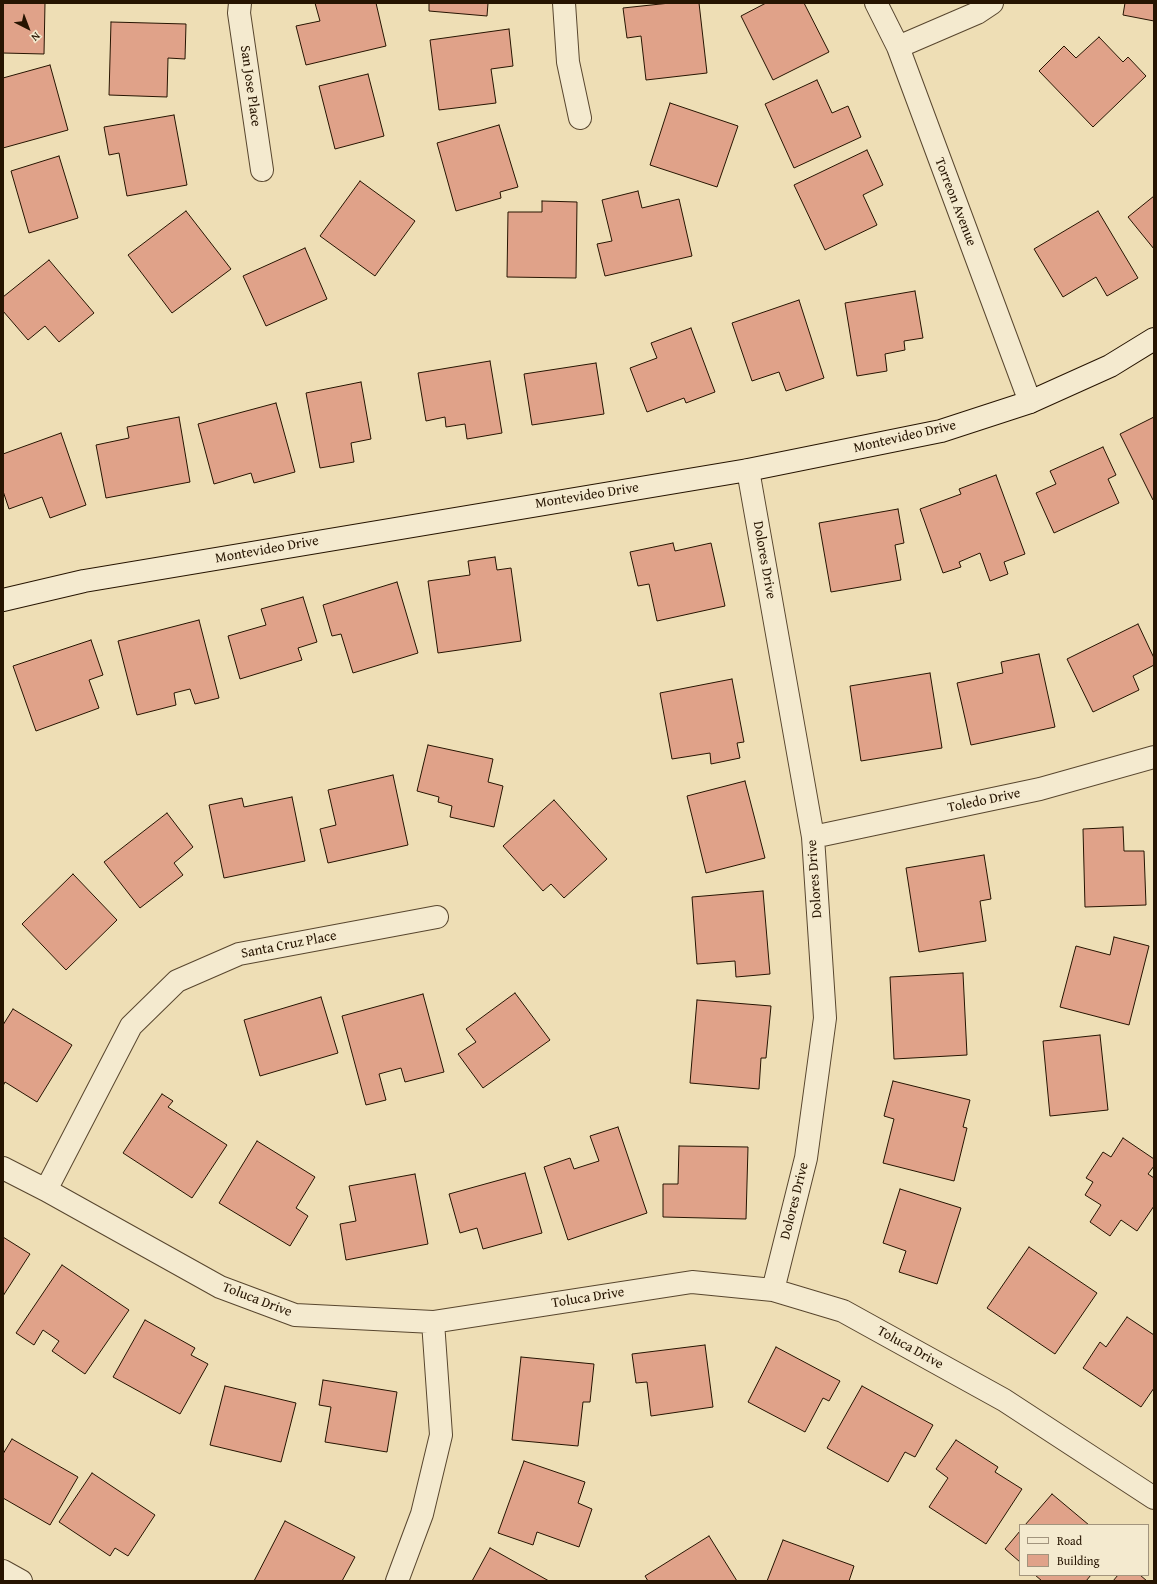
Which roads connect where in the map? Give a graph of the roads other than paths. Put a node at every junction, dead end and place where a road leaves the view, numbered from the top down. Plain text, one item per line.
1 (240, 3) edge
2 (564, 3) edge
3 (876, 3) edge
4 (992, 3) edge
5 (898, 47) junction
6 (580, 118) dead end
7 (262, 170) dead end
8 (1154, 339) edge
9 (1030, 402) junction
10 (748, 470) junction
11 (3, 600) edge
12 (1154, 757) edge
13 (813, 837) junction
14 (438, 917) dead end
15 (3, 1168) edge
16 (46, 1190) junction
17 (773, 1290) junction
18 (433, 1322) junction
19 (1154, 1498) edge
20 (3, 1571) edge
21 (21, 1581) edge
22 (397, 1581) edge

1 - 7 street, San Jose Place
2 - 6 street
3 - 5 street, Torreon Avenue
4 - 5 street
5 - 9 street, Torreon Avenue
8 - 9 street, Montevideo Drive
9 - 10 street, Montevideo Drive
10 - 11 street, Montevideo Drive
10 - 13 street, Dolores Drive
12 - 13 street, Toledo Drive
13 - 17 street, Dolores Drive
14 - 16 street, Santa Cruz Place
15 - 16 street, Toluca Drive
16 - 18 street, Toluca Drive
17 - 18 street, Toluca Drive
17 - 19 street, Toluca Drive
18 - 22 street
20 - 21 street

